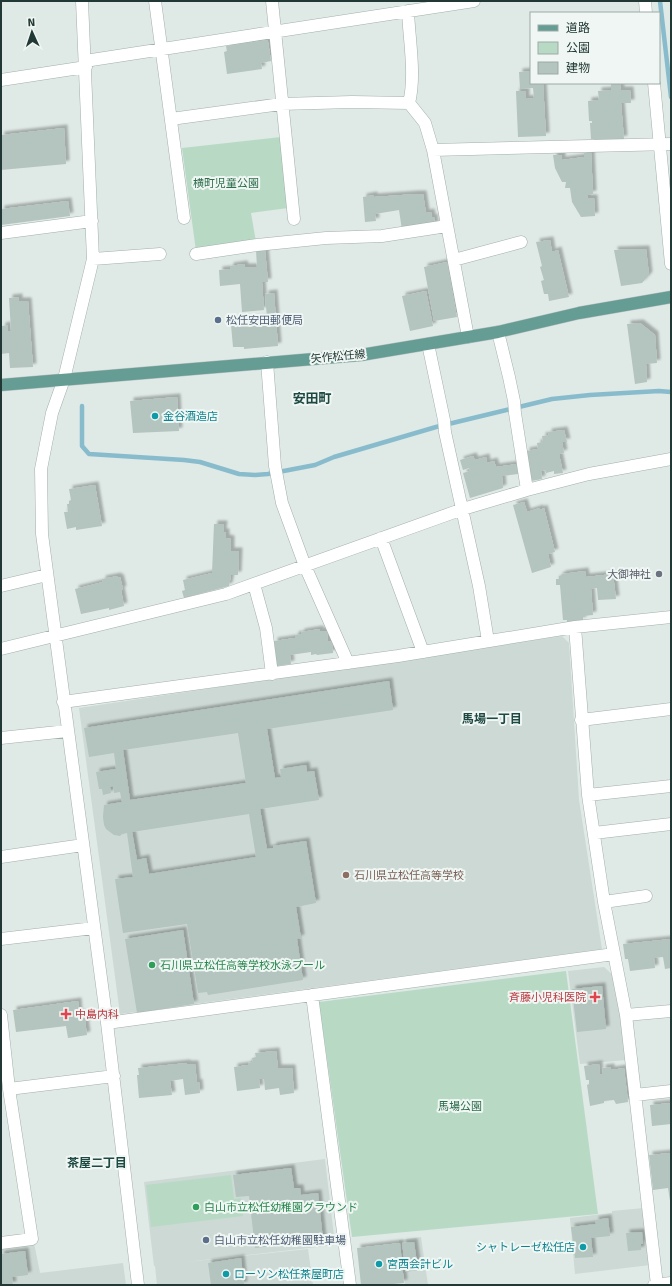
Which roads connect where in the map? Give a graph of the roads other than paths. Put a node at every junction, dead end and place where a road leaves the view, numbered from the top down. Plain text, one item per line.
1 (82, 1) edge
2 (155, 1) edge
3 (272, 1) edge
4 (474, 1) edge
5 (645, 1) edge
6 (430, 4) edge
7 (408, 11) junction
8 (646, 12) edge
9 (275, 32) junction
10 (161, 48) junction
11 (86, 64) junction
12 (1, 80) edge
13 (654, 84) edge
14 (409, 102) junction
15 (282, 104) junction
16 (171, 119) junction
17 (666, 144) edge
18 (433, 150) junction
19 (184, 218) dead end
20 (294, 219) dead end
21 (92, 221) junction
22 (447, 226) junction
23 (1, 234) edge
24 (521, 242) dead end
25 (160, 254) dead end
26 (196, 254) dead end
27 (93, 259) junction
28 (454, 260) junction
29 (671, 264) edge
30 (671, 297) edge
31 (498, 332) junction
32 (468, 337) junction
33 (428, 344) junction
34 (267, 362) junction
35 (64, 380) junction
36 (1, 385) edge
37 (671, 459) edge
38 (527, 490) junction
39 (463, 509) junction
40 (381, 538) junction
41 (305, 566) junction
42 (47, 575) junction
43 (254, 584) junction
44 (1, 586) edge
45 (671, 617) edge
46 (575, 627) junction
47 (55, 637) junction
48 (488, 641) junction
49 (1, 649) edge
50 (423, 652) junction
51 (348, 663) junction
52 (272, 674) junction
53 (64, 702) junction
54 (671, 709) edge
55 (581, 720) junction
56 (67, 731) junction
57 (1, 738) edge
58 (671, 786) edge
59 (588, 796) junction
60 (671, 824) edge
61 (594, 833) junction
62 (83, 845) junction
63 (1, 857) edge
64 (646, 896) dead end
65 (604, 902) junction
66 (94, 928) junction
67 (1, 939) edge
68 (614, 954) junction
69 (312, 995) junction
70 (671, 1011) edge
71 (1, 1015) edge
72 (626, 1016) junction
73 (107, 1023) junction
74 (114, 1076) junction
75 (6, 1083) edge
76 (671, 1091) edge
77 (635, 1095) junction
78 (1, 1243) edge
79 (671, 1283) edge
80 (138, 1285) edge
81 (350, 1285) edge
82 (654, 1285) edge
83 (657, 1285) edge

1 - 11 street
2 - 10 street
3 - 9 street
4 - 6 street
5 - 8 street
6 - 7 street
7 - 9 street
7 - 14 street
9 - 10 street
9 - 15 street
10 - 11 street
10 - 16 street
11 - 12 street
11 - 21 street
13 - 17 street
14 - 15 street
14 - 18 street
15 - 16 street
15 - 20 street
16 - 19 street
17 - 18 street
17 - 29 street
18 - 22 street
21 - 23 street
21 - 27 street
22 - 26 street
22 - 28 street
24 - 28 street
25 - 27 street
27 - 35 street
28 - 32 street
30 - 31 main road, 矢作松任線
31 - 32 main road, 矢作松任線
31 - 38 street
32 - 33 main road, 矢作松任線
33 - 34 main road, 矢作松任線
33 - 39 street
34 - 35 main road, 矢作松任線
34 - 41 street
35 - 36 main road, 矢作松任線
35 - 42 street
37 - 38 street
38 - 39 street
39 - 40 street
39 - 48 street
40 - 41 street
40 - 50 street
41 - 43 street
41 - 51 street
42 - 44 street
42 - 47 street
43 - 47 street
43 - 52 street
45 - 46 street
46 - 48 street
46 - 55 street
47 - 49 street
47 - 53 street
48 - 50 street
50 - 51 street
51 - 52 street
52 - 53 street
53 - 56 street
54 - 55 street
55 - 59 street
56 - 57 street
56 - 62 street
58 - 59 street
59 - 61 street
60 - 61 street
61 - 65 street
62 - 63 street
62 - 66 street
64 - 65 street
65 - 68 street
66 - 67 street
66 - 73 street
68 - 69 street
68 - 72 street
69 - 73 street
69 - 81 street
70 - 72 street
71 - 75 street
72 - 77 street
73 - 74 street
74 - 75 street
74 - 80 street
75 - 78 street
76 - 77 street
77 - 83 street
79 - 83 street
82 - 83 street

